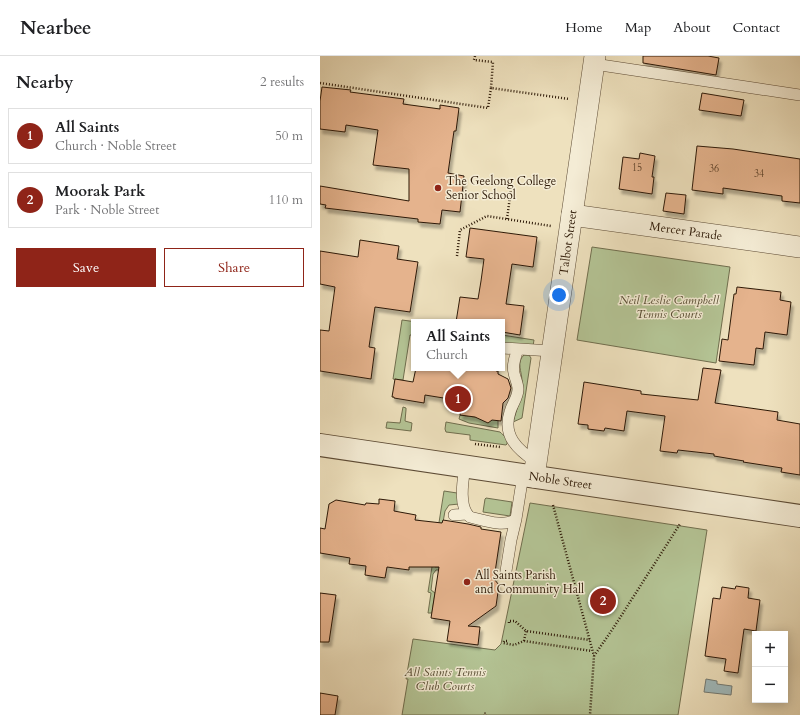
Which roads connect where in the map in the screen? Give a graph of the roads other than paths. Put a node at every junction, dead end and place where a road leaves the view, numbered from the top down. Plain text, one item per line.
1 (594, 60) edge
2 (800, 95) edge
3 (572, 215) junction
4 (800, 247) edge
5 (505, 348) edge
6 (518, 349) junction
7 (552, 351) junction
8 (320, 444) edge
9 (465, 466) junction
10 (531, 471) junction
11 (466, 514) junction
12 (454, 515) dead end
13 (800, 516) edge
14 (516, 519) junction
15 (506, 571) dead end

1 - 2 lane
1 - 3 street, Talbot Street
3 - 4 street, Mercer Parade
3 - 7 street, Talbot Street
5 - 6 lane
6 - 7 lane
6 - 10 lane
7 - 10 street, Talbot Street
8 - 9 street, Noble Street
9 - 10 street, Noble Street
9 - 11 lane
10 - 13 street, Noble Street
10 - 14 lane
11 - 12 lane
11 - 14 lane
14 - 15 lane

